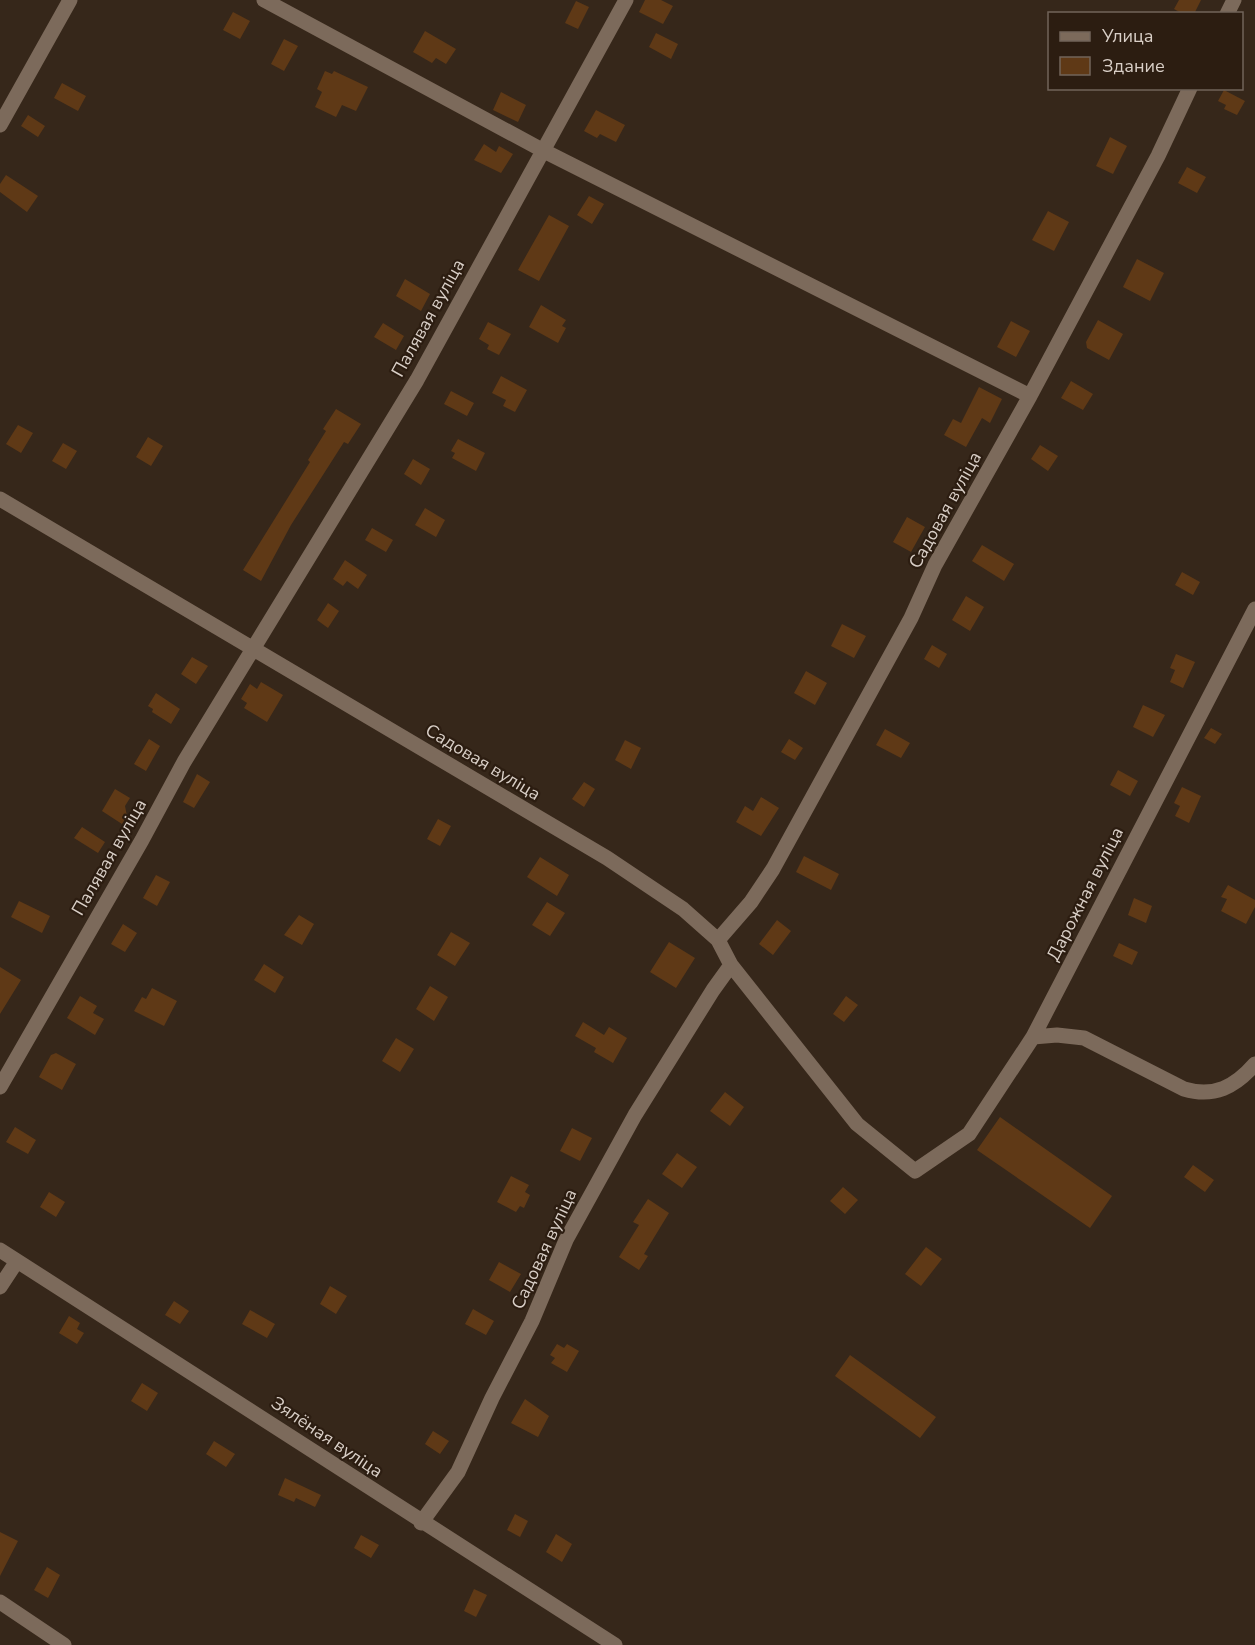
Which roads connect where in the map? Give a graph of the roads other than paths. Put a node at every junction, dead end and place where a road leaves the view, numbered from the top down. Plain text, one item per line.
1 (70, 0) edge
2 (264, 0) edge
3 (626, 0) edge
4 (1189, 90) edge
5 (0, 125) edge
6 (544, 151) junction
7 (1030, 396) junction
8 (0, 499) edge
9 (1255, 609) edge
10 (252, 647) junction
11 (718, 940) junction
12 (731, 965) junction
13 (1033, 1037) junction
14 (1255, 1064) edge
15 (0, 1088) edge
16 (915, 1171) joint
17 (0, 1250) edge
18 (17, 1261) junction
19 (0, 1287) edge
20 (421, 1523) junction
21 (0, 1602) edge
22 (64, 1645) edge
23 (615, 1645) edge

1 - 5 street
2 - 6 street
3 - 6 street, Палявая вуліца
4 - 7 street, Садовая вуліца
6 - 7 street
6 - 10 street, Палявая вуліца
7 - 11 street, Садовая вуліца
8 - 10 street
9 - 13 street, Дарожная вуліца
10 - 11 street, Садовая вуліца
10 - 15 street, Палявая вуліца
11 - 12 street, Садовая вуліца
12 - 16 street, Садовая вуліца
12 - 20 street, Садовая вуліца
13 - 14 street
13 - 16 street, Дарожная вуліца
17 - 18 street, Зялёная вуліца
18 - 19 street
18 - 20 street, Зялёная вуліца
20 - 23 street, Зялёная вуліца
21 - 22 street

